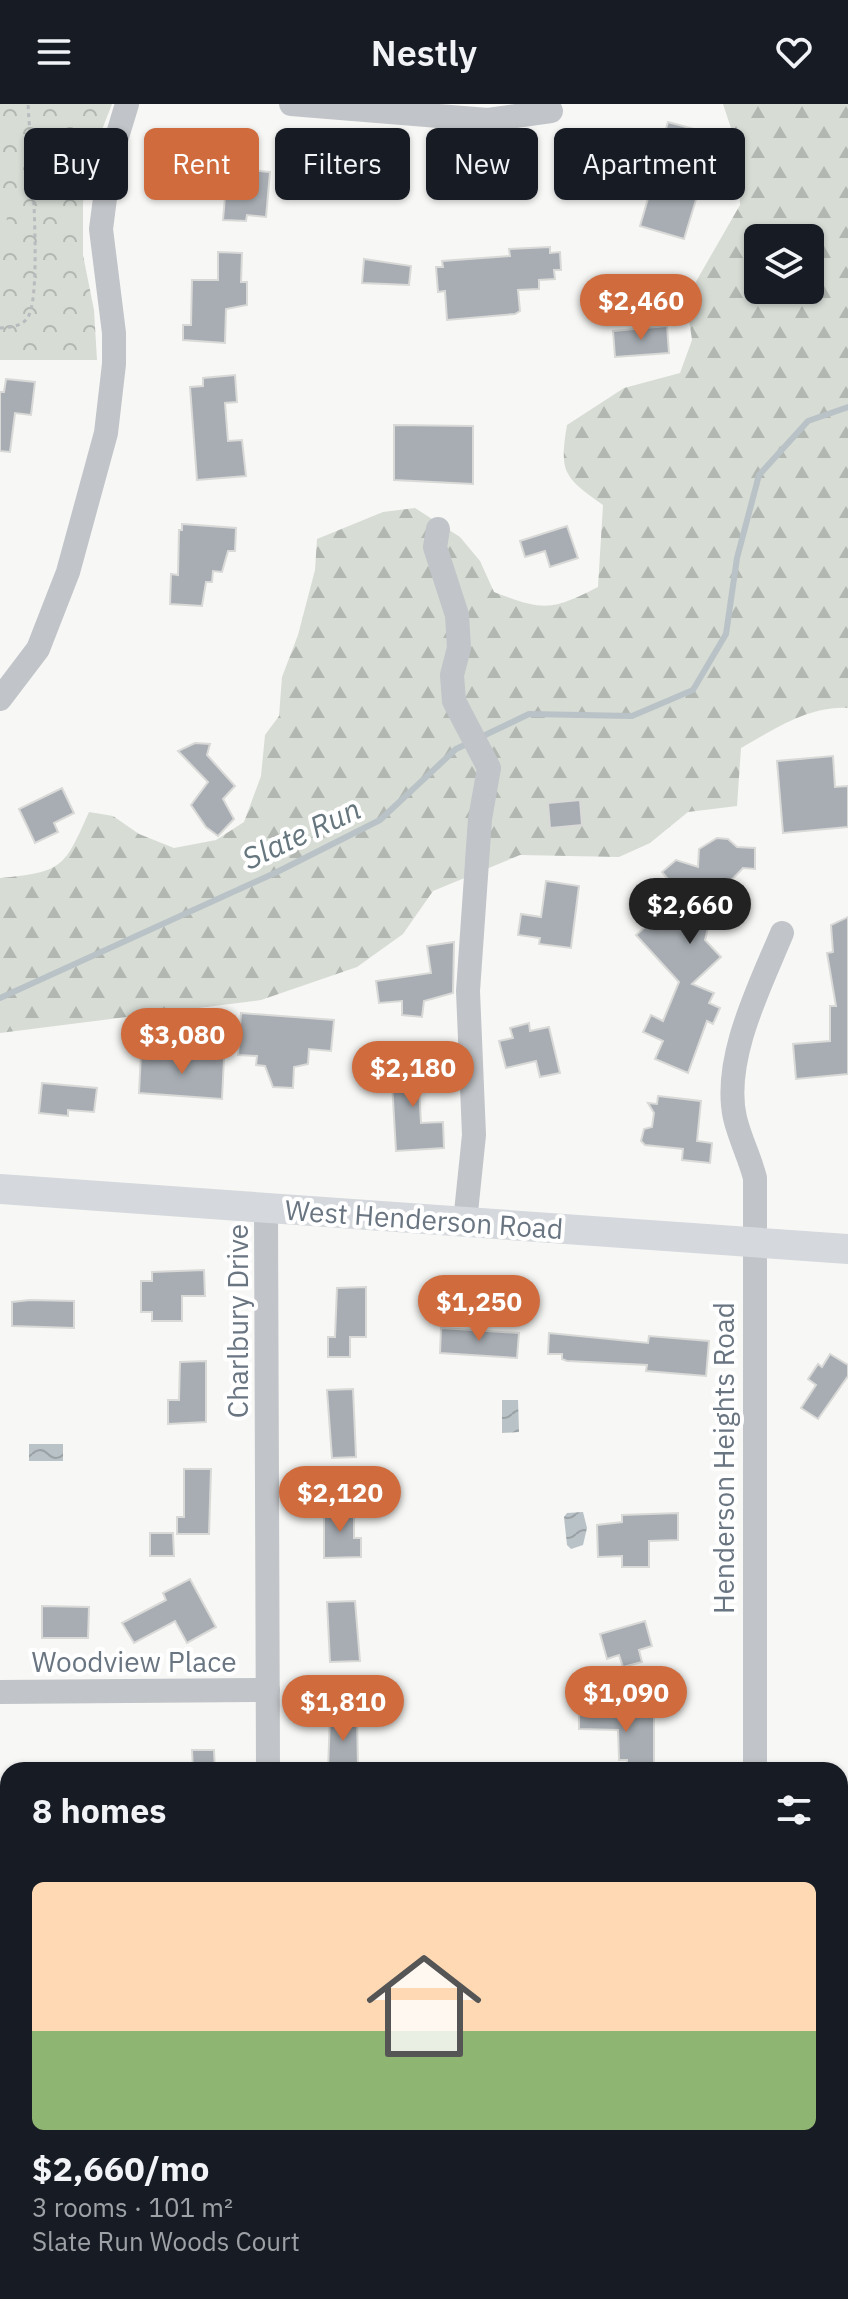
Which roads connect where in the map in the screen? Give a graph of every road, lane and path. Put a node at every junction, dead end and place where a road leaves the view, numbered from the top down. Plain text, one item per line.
1 (28, 104) edge
2 (127, 104) edge
3 (291, 104) edge
4 (551, 111) dead end
5 (0, 328) edge
6 (438, 529) dead end
7 (0, 699) edge
8 (782, 933) dead end
9 (0, 1189) edge
10 (266, 1208) junction
11 (465, 1222) junction
12 (752, 1242) junction
13 (848, 1249) edge
14 (268, 1690) junction
15 (0, 1692) edge
16 (268, 1762) edge
17 (755, 1762) edge

1 - 5 path
2 - 7 street
3 - 4 street
6 - 11 street
8 - 12 street, Henderson Heights Road
9 - 10 main road, West Henderson Road
10 - 11 main road, West Henderson Road
10 - 14 street, Charlbury Drive
11 - 12 main road, West Henderson Road
12 - 13 main road, West Henderson Road
12 - 17 street, Henderson Heights Road
14 - 15 street, Woodview Place
14 - 16 street, Charlbury Drive

